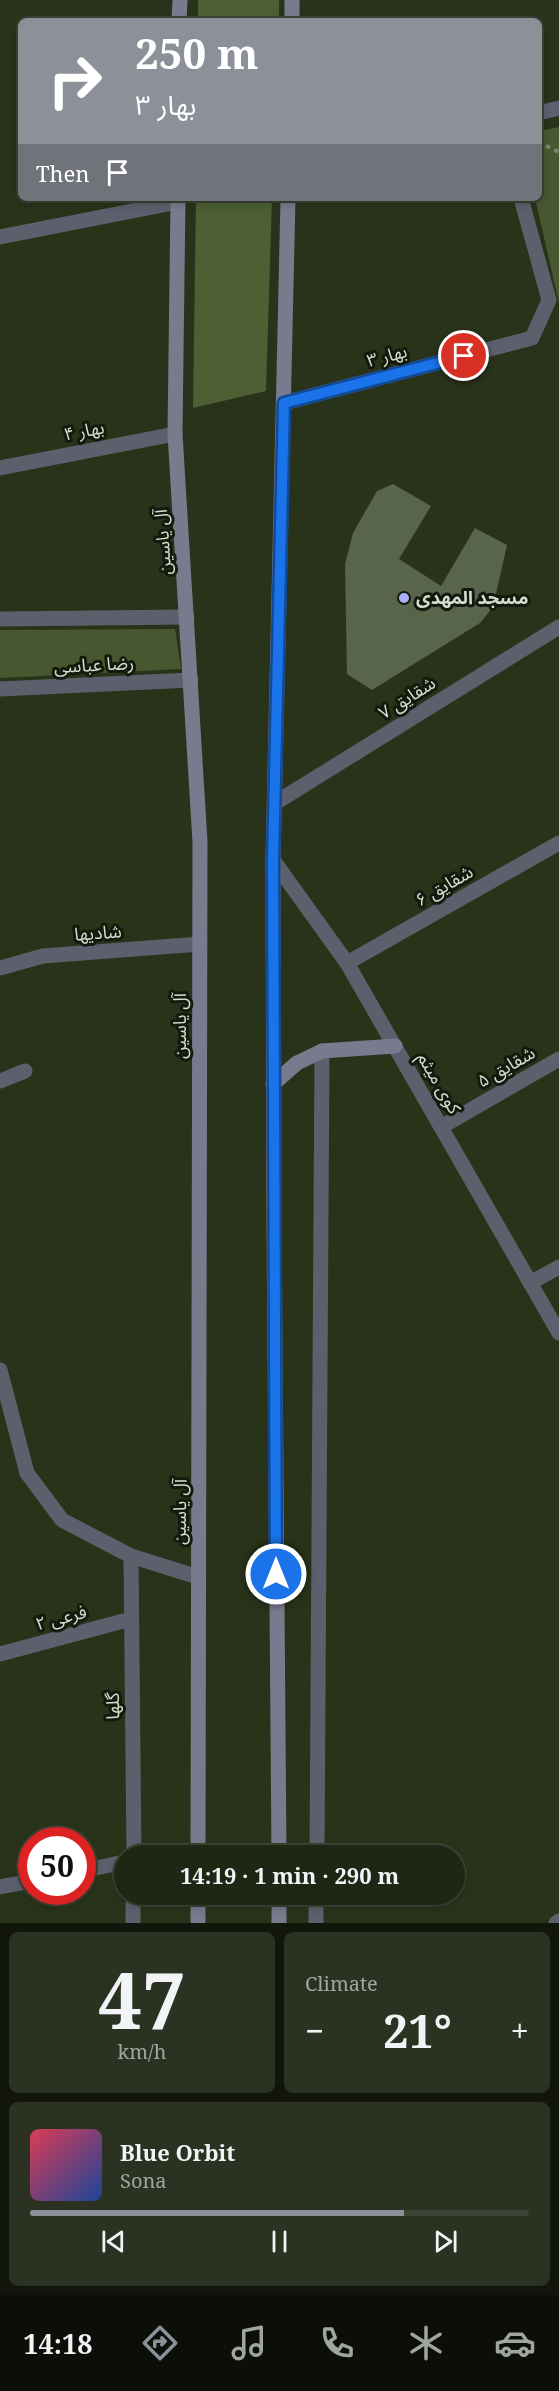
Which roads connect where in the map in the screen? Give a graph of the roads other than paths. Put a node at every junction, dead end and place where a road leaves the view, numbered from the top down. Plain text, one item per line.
1 (180, 0) edge
2 (292, 0) edge
3 (179, 18) edge
4 (292, 18) edge
5 (559, 108) edge
6 (542, 111) edge
7 (173, 201) edge
8 (178, 201) edge
9 (288, 201) edge
10 (522, 201) edge
11 (0, 237) edge
12 (284, 403) junction
13 (175, 434) junction
14 (0, 468) edge
15 (187, 617) junction
16 (0, 620) edge
17 (559, 627) edge
18 (191, 680) junction
19 (0, 689) edge
20 (275, 803) junction
21 (559, 843) edge
22 (273, 860) junction
23 (200, 944) junction
24 (347, 963) junction
25 (0, 968) edge
26 (395, 1046) junction
27 (322, 1051) junction
28 (559, 1059) edge
29 (25, 1071) dead end
30 (0, 1081) edge
31 (273, 1084) junction
32 (441, 1127) junction
33 (559, 1267) edge
34 (530, 1283) junction
35 (559, 1333) edge
36 (0, 1370) edge
37 (131, 1556) junction
38 (198, 1576) junction
39 (131, 1618) junction
40 (0, 1654) edge
41 (134, 1845) edge
42 (198, 1845) edge
43 (279, 1845) edge
44 (317, 1845) edge
45 (114, 1864) edge
46 (96, 1868) edge
47 (18, 1884) edge
48 (0, 1887) edge
49 (133, 1905) edge
50 (198, 1905) edge
51 (279, 1905) edge
52 (316, 1905) edge
53 (133, 1923) edge
54 (198, 1923) edge
55 (279, 1923) edge
56 (316, 1923) edge

1 - 3 main road
2 - 4 main road
5 - 6 street
7 - 11 street
8 - 13 main road, آل یاسین
9 - 12 main road
10 - 12 street, بهار ۳
12 - 20 main road
13 - 14 street, بهار ۴
13 - 15 main road, آل یاسین
15 - 16 street
15 - 18 main road, آل یاسین
17 - 20 street, شقایق ۷
18 - 19 street, رضا عباسی
18 - 23 main road, آل یاسین
20 - 22 main road
21 - 24 street, شقایق ۶
22 - 24 street, کوی میثم
22 - 31 main road
23 - 25 street, شادیها
23 - 38 main road, آل یاسین
24 - 26 street, کوی میثم
26 - 27 main road
26 - 32 street, کوی میثم
27 - 31 main road
27 - 44 street
28 - 32 street, شقایق ۵
29 - 30 street
31 - 43 main road
32 - 34 street, کوی میثم
33 - 34 street
34 - 35 street, کوی میثم
36 - 37 street
37 - 38 street
37 - 39 street, گلها
38 - 42 main road, آل یاسین
39 - 40 street, فرعی ۲
39 - 41 street, گلها
45 - 46 street
47 - 48 street
49 - 53 street
50 - 54 main road
51 - 55 main road
52 - 56 street

